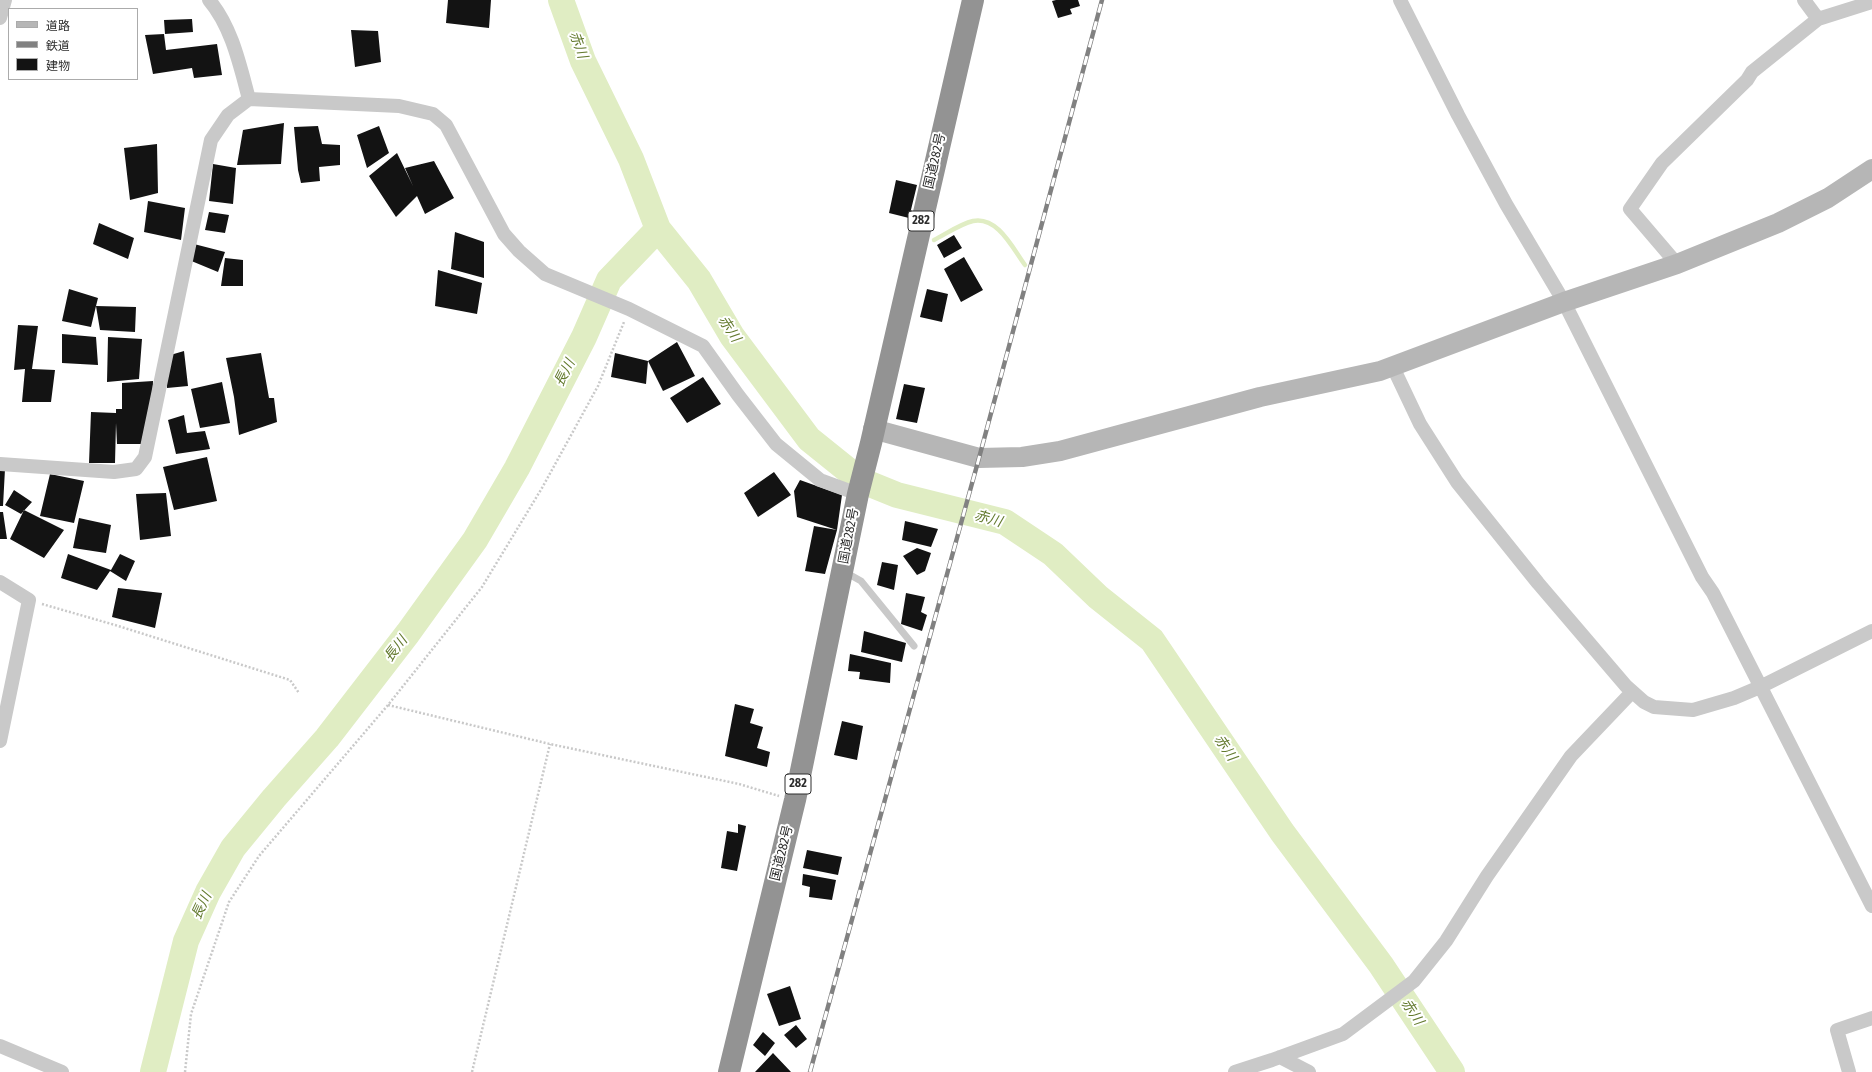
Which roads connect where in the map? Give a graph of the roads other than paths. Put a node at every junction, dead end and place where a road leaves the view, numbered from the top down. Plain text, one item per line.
1 (5, 0) edge
2 (209, 0) edge
3 (972, 0) edge
4 (1400, 0) edge
5 (1804, 0) edge
6 (1872, 2) edge
7 (0, 18) edge
8 (1818, 19) junction
9 (249, 99) junction
10 (1872, 169) edge
11 (1677, 264) junction
12 (1564, 302) junction
13 (1392, 365) junction
14 (872, 436) junction
15 (0, 464) edge
16 (858, 494) junction
17 (842, 570) junction
18 (0, 582) edge
19 (1872, 631) edge
20 (914, 646) dead end
21 (1760, 687) junction
22 (1632, 692) junction
23 (0, 741) edge
24 (1872, 906) edge
25 (1872, 1018) edge
26 (0, 1046) edge
27 (1280, 1057) junction
28 (62, 1072) edge
29 (729, 1072) edge
30 (1234, 1072) edge
31 (1309, 1072) edge
32 (1849, 1072) edge

1 - 7 street
2 - 9 street
3 - 14 highway, 国道282号 / 282
4 - 12 street
5 - 8 street
6 - 8 street
8 - 11 street
9 - 15 street
9 - 16 street
10 - 11 street
11 - 12 street
12 - 13 street
12 - 21 street
13 - 14 street
13 - 22 street
14 - 16 highway, 国道282号 / 282
16 - 17 highway, 国道282号 / 282
17 - 20 lane
17 - 29 highway, 国道282号 / 282
18 - 23 street
19 - 21 street
21 - 22 street
21 - 24 street
22 - 27 street
25 - 32 street
26 - 28 street
27 - 30 street
27 - 31 street

